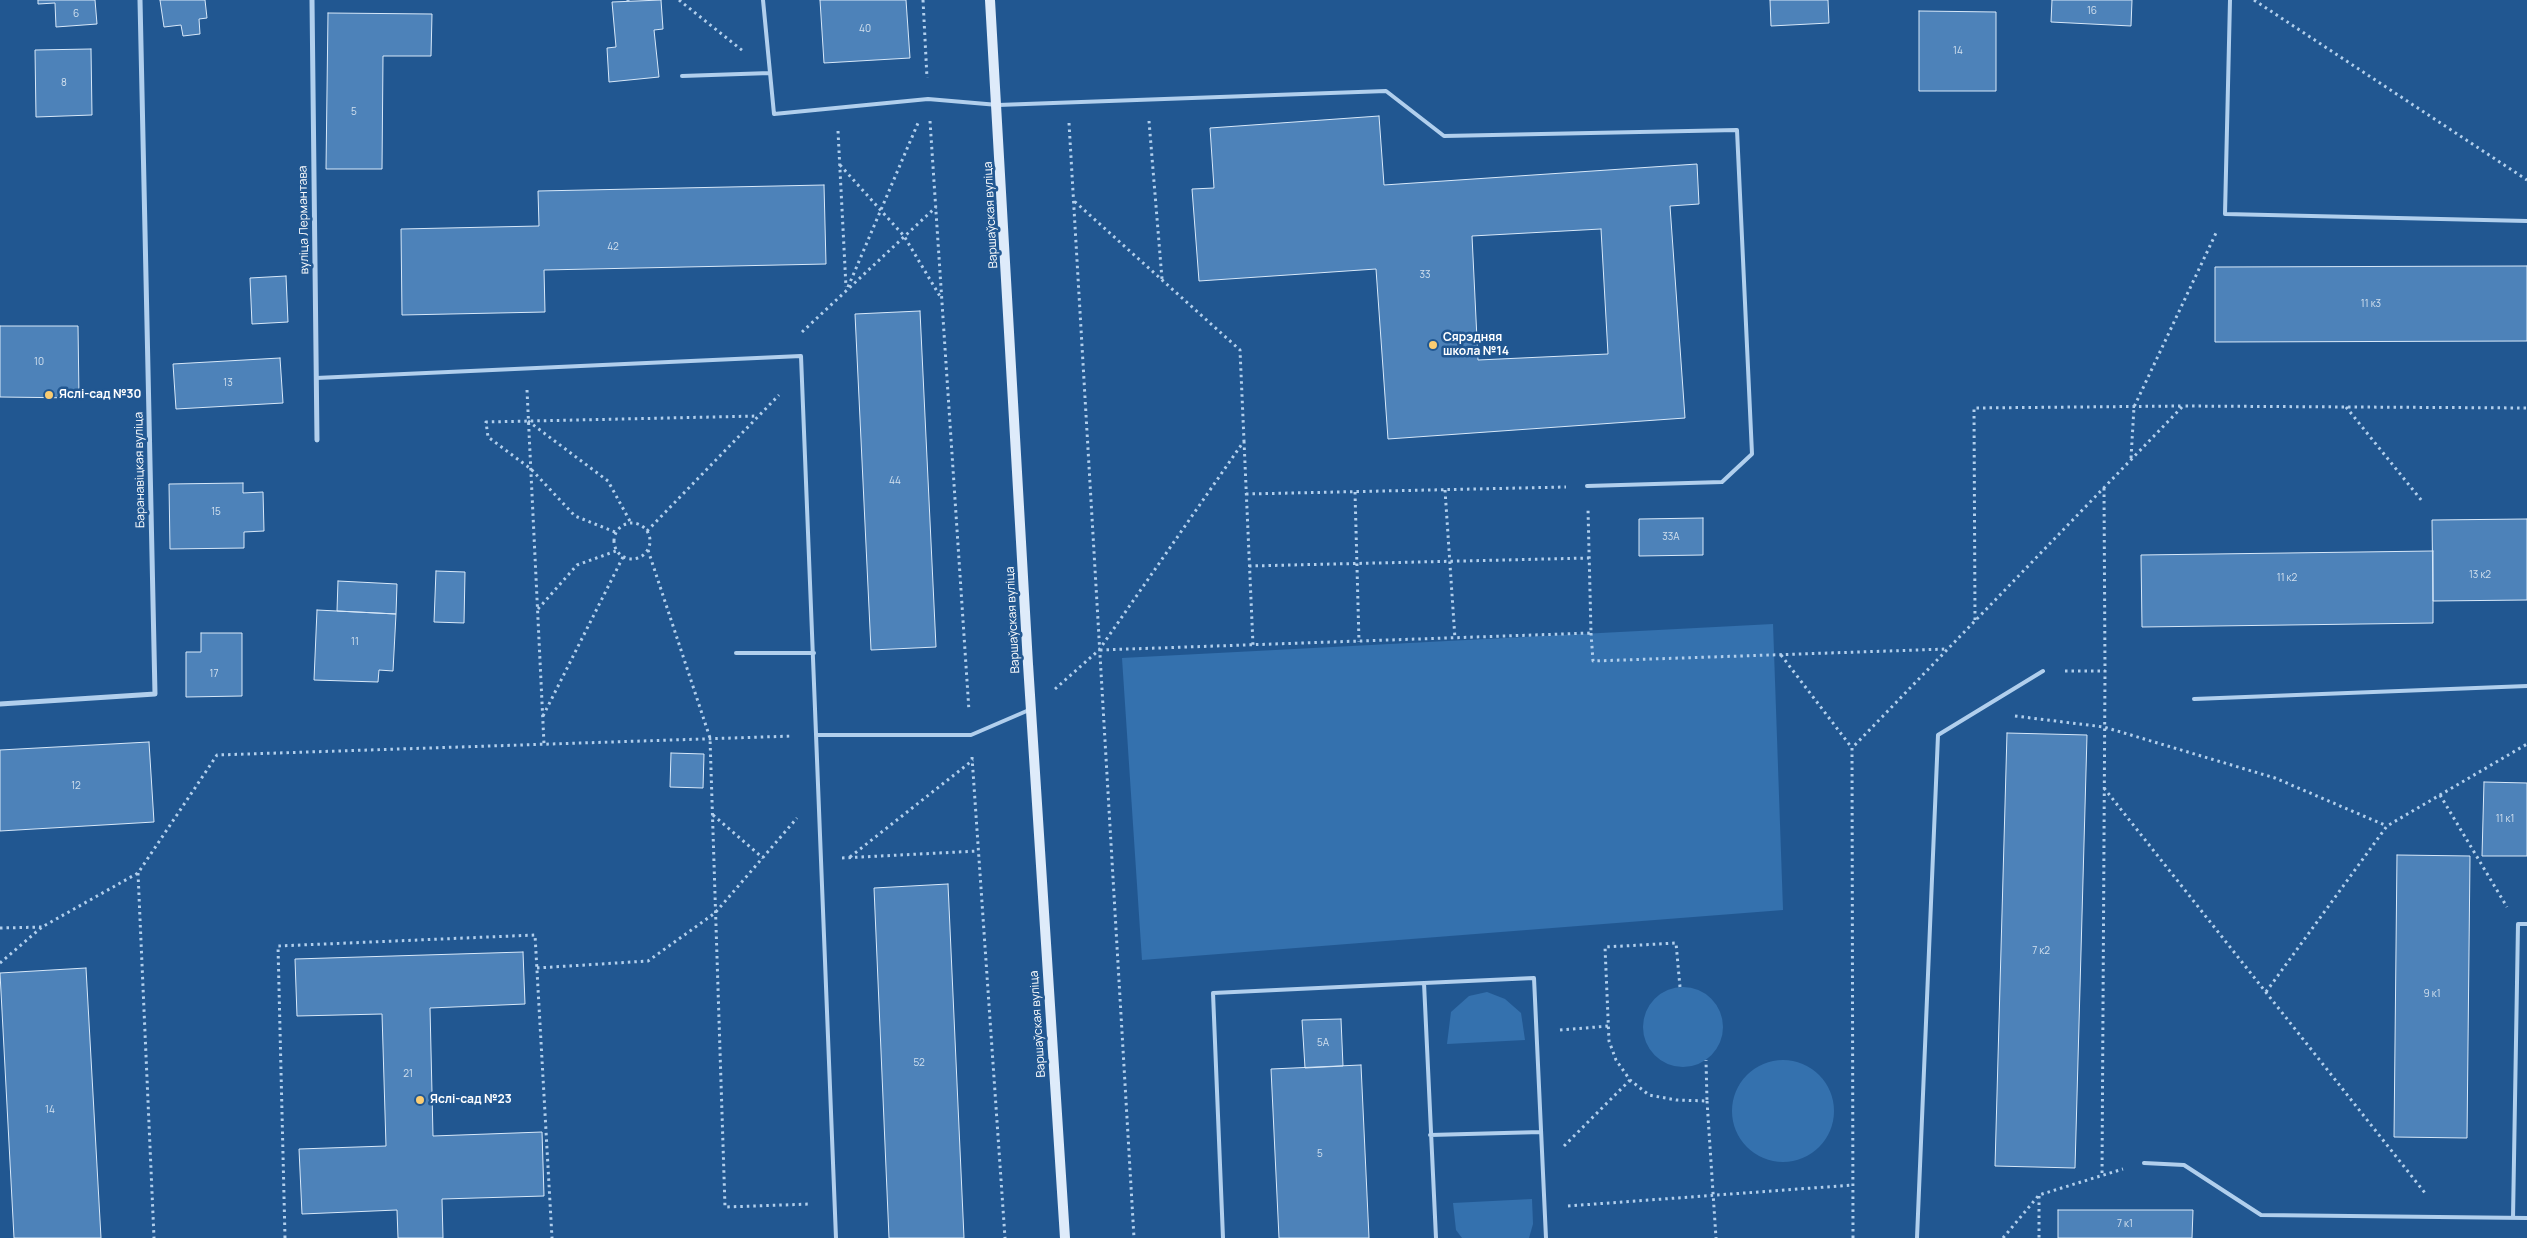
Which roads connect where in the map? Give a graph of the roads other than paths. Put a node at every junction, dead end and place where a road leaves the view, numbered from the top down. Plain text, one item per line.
1 (140, 0) edge
2 (312, 0) edge
3 (763, 0) edge
4 (990, 0) edge
5 (2230, 0) edge
6 (770, 73) junction
7 (682, 76) dead end
8 (998, 105) junction
9 (2527, 221) edge
10 (316, 378) junction
11 (317, 440) dead end
12 (1587, 486) road end
13 (736, 653) dead end
14 (814, 653) junction
15 (2042, 671) road end
16 (2527, 686) edge
17 (2194, 699) dead end
18 (0, 704) edge
19 (1031, 709) junction
20 (816, 735) junction
21 (2527, 924) edge
22 (1424, 983) junction
23 (1542, 1132) junction
24 (1430, 1135) junction
25 (2144, 1163) road end
26 (2513, 1218) junction
27 (2527, 1218) edge
28 (836, 1238) edge
29 (1065, 1238) edge
30 (1223, 1238) edge
31 (1436, 1238) edge
32 (1546, 1238) edge
33 (1917, 1238) edge

1 - 18 street, Баранавіцкая вуліца
2 - 10 street, вуліца Лермантава
3 - 6 lane
4 - 8 street, Варшаўская вуліца
5 - 9 lane
6 - 7 lane
6 - 8 lane
8 - 12 lane
8 - 19 street, Варшаўская вуліца
10 - 11 street, вуліца Лермантава
10 - 14 lane
13 - 14 lane
14 - 20 lane
15 - 33 lane
16 - 17 lane
19 - 20 lane
19 - 29 street, Варшаўская вуліца
20 - 28 lane
21 - 26 lane
22 - 23 lane
22 - 24 lane
22 - 30 lane
23 - 24 lane
23 - 32 lane
24 - 31 lane
25 - 26 lane
26 - 27 lane

